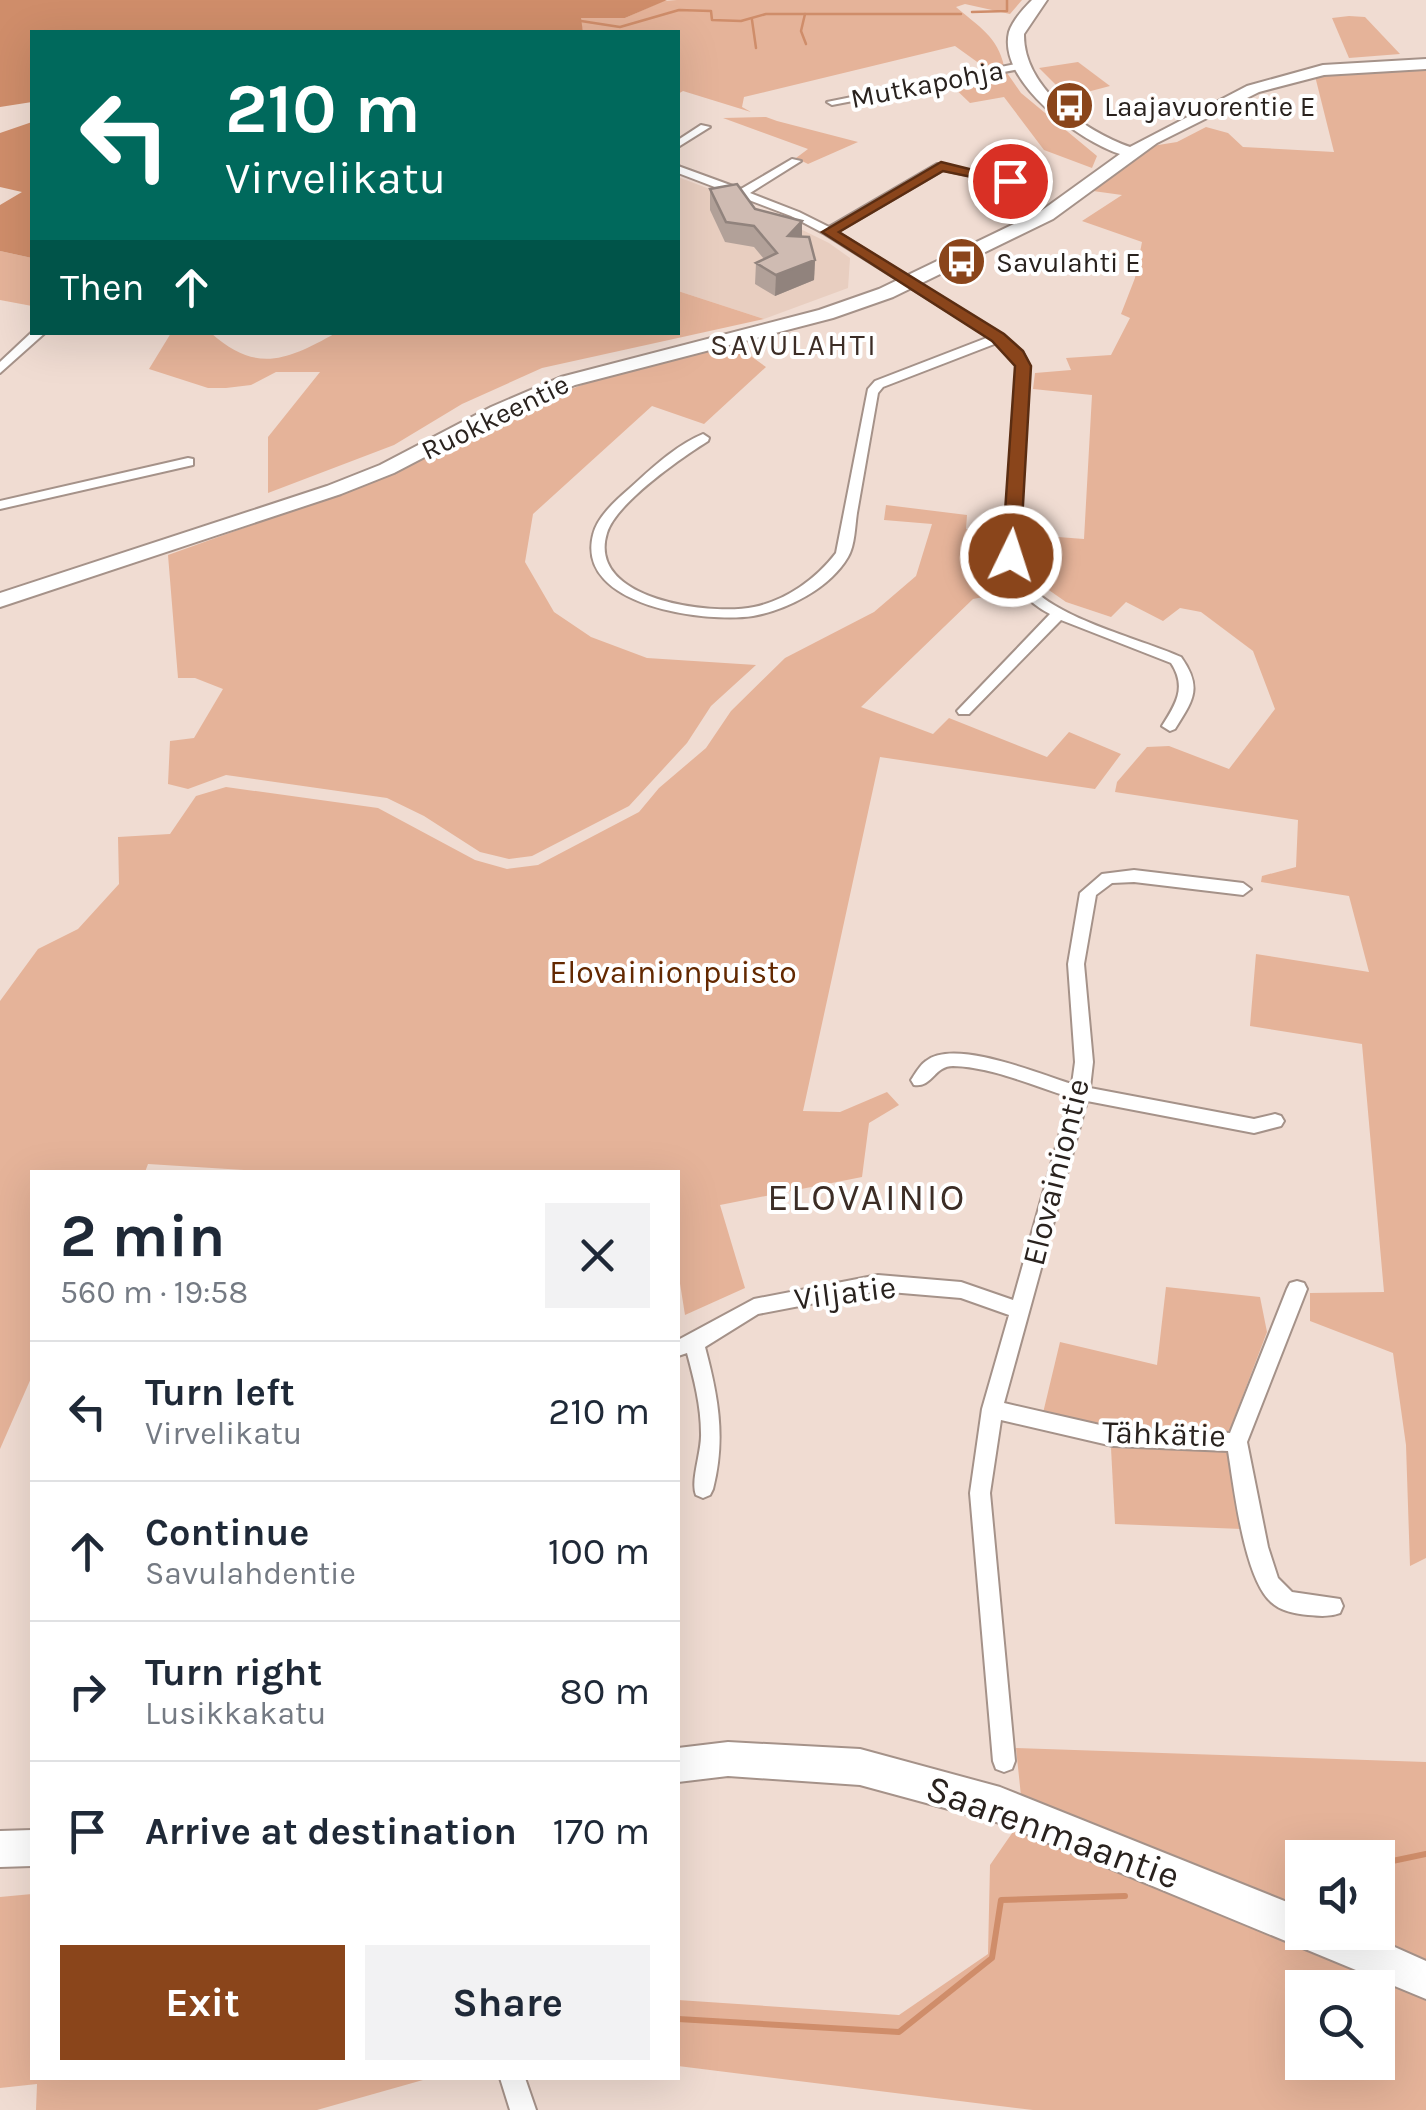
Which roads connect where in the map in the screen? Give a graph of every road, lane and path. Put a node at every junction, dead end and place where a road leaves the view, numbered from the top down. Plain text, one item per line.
1 (1040, 0) edge
2 (1426, 64) edge
3 (1021, 66) junction
4 (832, 102) dead end
5 (705, 127) dead end
6 (680, 143) edge
7 (1130, 152) junction
8 (796, 161) dead end
9 (680, 171) edge
10 (1010, 181) dead end
11 (742, 193) junction
12 (829, 232) junction
13 (908, 282) junction
14 (37, 335) edge
15 (998, 338) junction
16 (0, 369) edge
17 (703, 438) dead end
18 (188, 462) dead end
19 (0, 505) edge
20 (0, 600) edge
21 (1060, 612) junction
22 (964, 711) dead end
23 (1170, 726) dead end
24 (1243, 889) dead end
25 (920, 1080) dead end
26 (1080, 1093) junction
27 (1275, 1121) dead end
28 (1297, 1289) dead end
29 (1020, 1311) junction
30 (686, 1346) edge
31 (992, 1409) junction
32 (1237, 1442) junction
33 (703, 1489) dead end
34 (1332, 1606) dead end
35 (1004, 1762) dead end
36 (680, 1765) edge
37 (30, 1848) edge
38 (0, 1849) edge
39 (1285, 1920) edge
40 (1357, 1950) edge
41 (1426, 1980) edge
42 (514, 2080) edge
43 (524, 2110) edge

1 - 3 street
2 - 7 street, Ruokkeentie
3 - 4 street, Mutkapohja
3 - 7 street
5 - 6 street
7 - 13 street, Ruokkeentie
8 - 11 street
9 - 11 street
10 - 12 street
11 - 12 street
12 - 13 street
13 - 15 street
13 - 20 street, Ruokkeentie
14 - 16 street
15 - 17 street
15 - 21 street
18 - 19 street
21 - 22 street
21 - 23 street
24 - 26 street, Elovainiontie
25 - 26 street
26 - 27 street
26 - 29 street, Elovainiontie
28 - 32 street, Tähkätie
29 - 30 street, Viljatie
29 - 31 street, Elovainiontie
30 - 33 street
31 - 32 street, Tähkätie
31 - 35 street, Elovainiontie
32 - 34 street
36 - 39 street, Saarenmaantie
37 - 38 street
40 - 41 street
42 - 43 street

